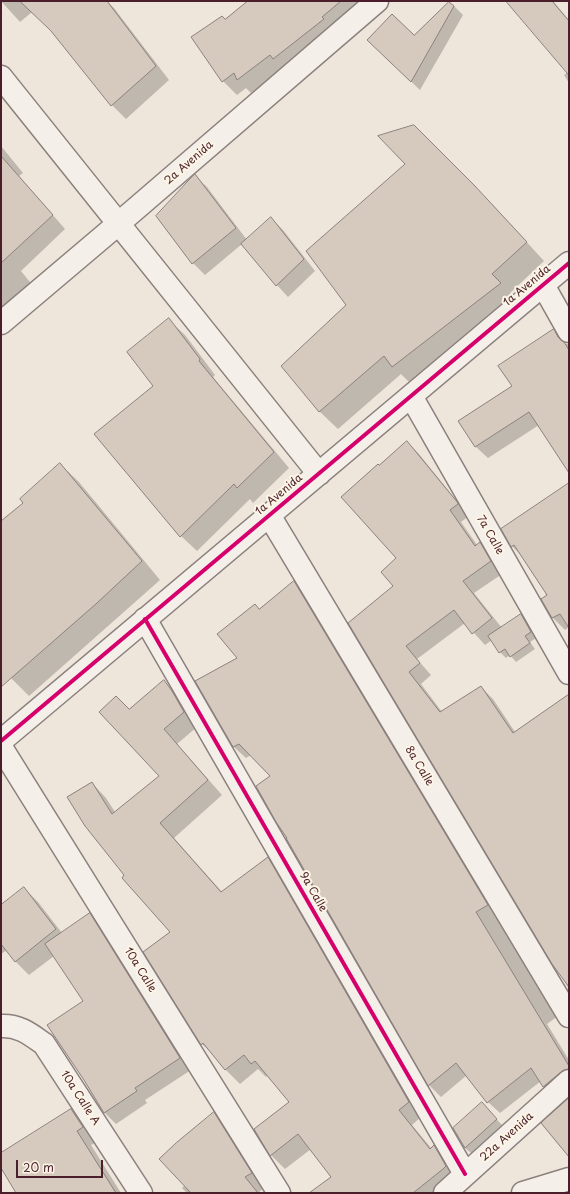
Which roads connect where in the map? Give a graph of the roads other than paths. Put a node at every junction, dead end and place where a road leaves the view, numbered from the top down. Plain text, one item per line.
1 (377, 1) edge
2 (1, 77) edge
3 (118, 224) junction
4 (569, 263) edge
5 (542, 285) junction
6 (1, 323) edge
7 (569, 331) edge
8 (411, 396) junction
9 (319, 474) junction
10 (269, 515) junction
11 (145, 620) junction
12 (569, 674) edge
13 (1, 741) edge
14 (1, 747) edge
15 (569, 1016) edge
16 (1, 1026) edge
17 (569, 1081) edge
18 (465, 1174) junction
19 (569, 1179) edge
20 (141, 1193) edge
21 (279, 1193) edge
22 (445, 1193) edge
23 (523, 1193) edge

1 - 3 street, 2a Avenida
2 - 3 street
3 - 6 street, 2a Avenida
3 - 9 street
4 - 5 street, 1a Avenida
5 - 7 street
5 - 8 street, 1a Avenida
8 - 9 street, 1a Avenida
8 - 12 street, 7a Calle
9 - 10 street, 1a Avenida
10 - 11 street, 1a Avenida
10 - 15 street, 8a Calle
11 - 13 street, 1a Avenida
11 - 18 street, 9a Calle
14 - 21 street, 10a Calle
16 - 20 street, 10a Calle A
17 - 18 street, 22a Avenida
18 - 22 street, 22a Avenida
19 - 23 street

